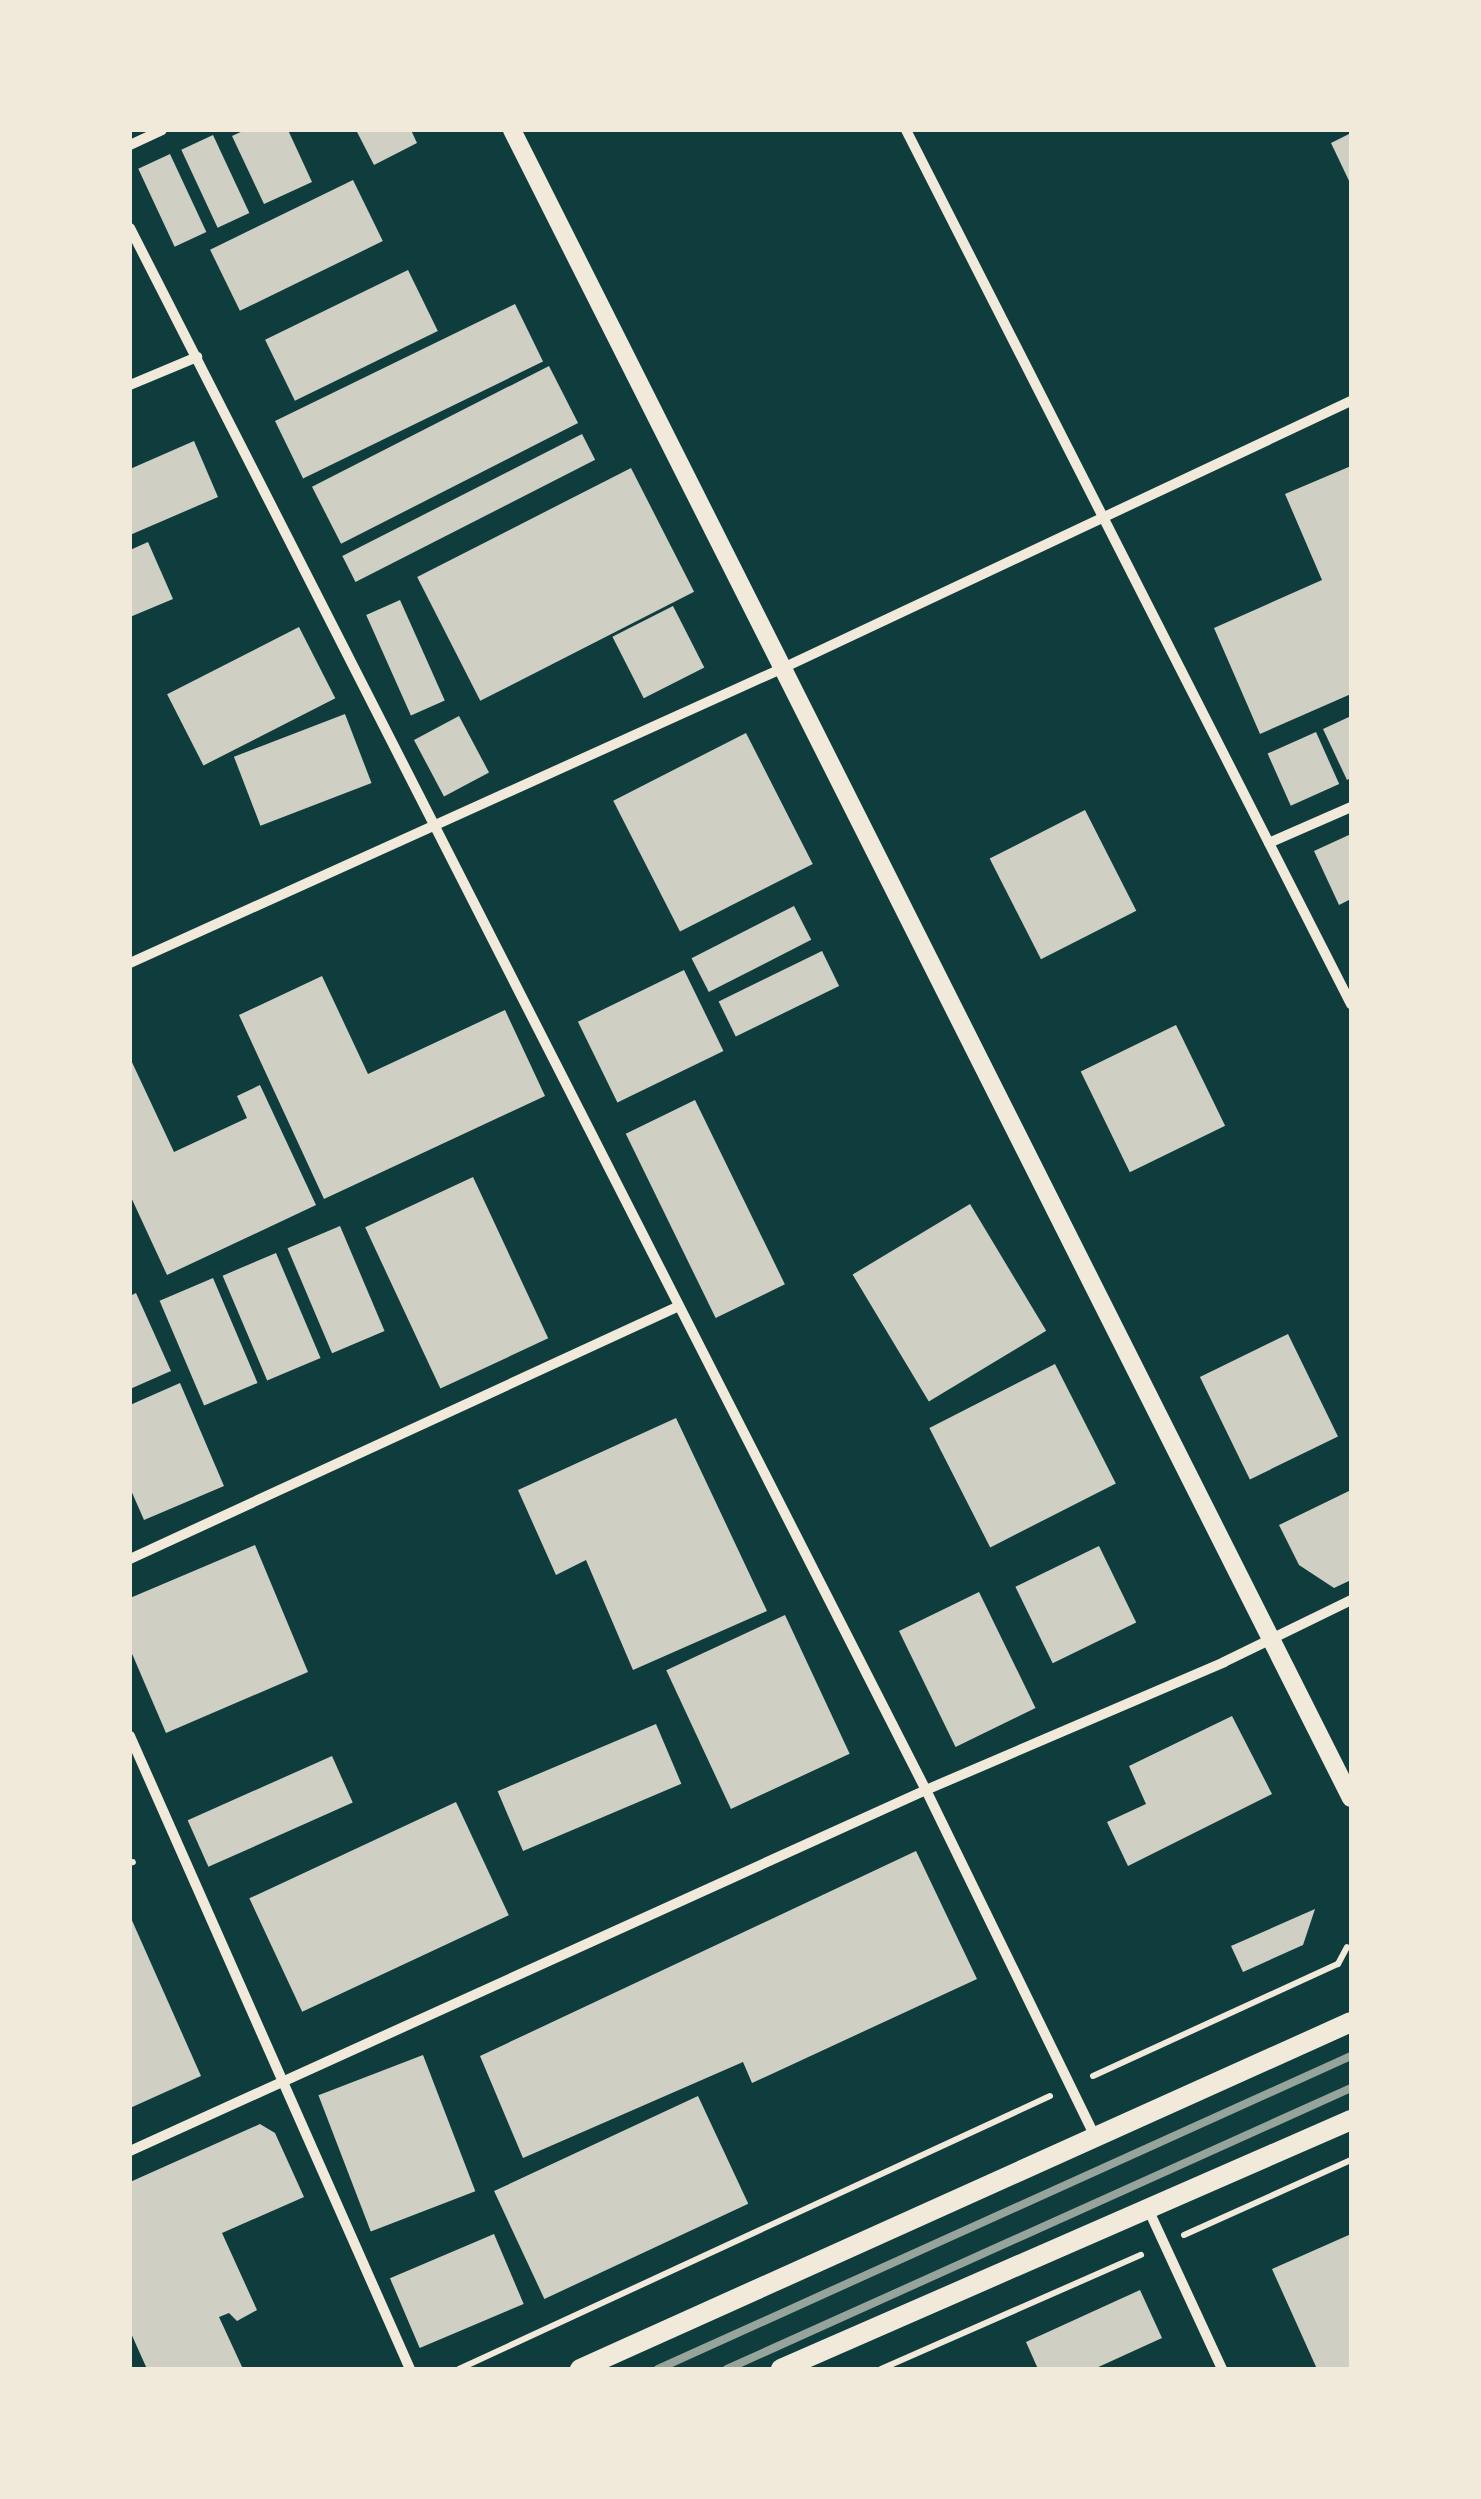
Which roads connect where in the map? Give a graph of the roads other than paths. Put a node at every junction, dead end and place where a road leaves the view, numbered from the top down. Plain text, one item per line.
1 (162, 130) edge
2 (512, 130) edge
3 (906, 130) edge
4 (130, 146) edge
5 (130, 228) edge
6 (196, 357) junction
7 (130, 385) edge
8 (1351, 402) edge
9 (1102, 514) junction
10 (784, 668) junction
11 (1351, 808) edge
12 (433, 826) junction
13 (1269, 843) junction
14 (130, 964) edge
15 (1351, 1004) edge
16 (679, 1306) junction
17 (130, 1559) edge
18 (1351, 1600) edge
19 (1269, 1638) junction
20 (130, 1736) edge
21 (926, 1790) junction
22 (1351, 1798) edge
23 (1351, 2022) edge
24 (284, 2081) junction
25 (1351, 2120) edge
26 (1095, 2137) junction
27 (130, 2151) edge
28 (1148, 2211) junction
29 (410, 2369) edge
30 (580, 2369) edge
31 (781, 2369) edge
32 (1222, 2369) edge

1 - 4 street
2 - 10 street
3 - 9 street
5 - 6 street
6 - 7 street
6 - 12 street
8 - 9 street
9 - 10 street
9 - 13 street
10 - 12 street
10 - 19 street
11 - 13 street
12 - 14 street
12 - 16 street
13 - 15 street
16 - 17 street
16 - 21 street
18 - 19 street
19 - 21 street
19 - 22 street
20 - 24 street
21 - 24 street
21 - 26 street
23 - 26 main road
24 - 27 street
24 - 29 street
25 - 28 main road
26 - 30 main road
28 - 31 main road
28 - 32 street

